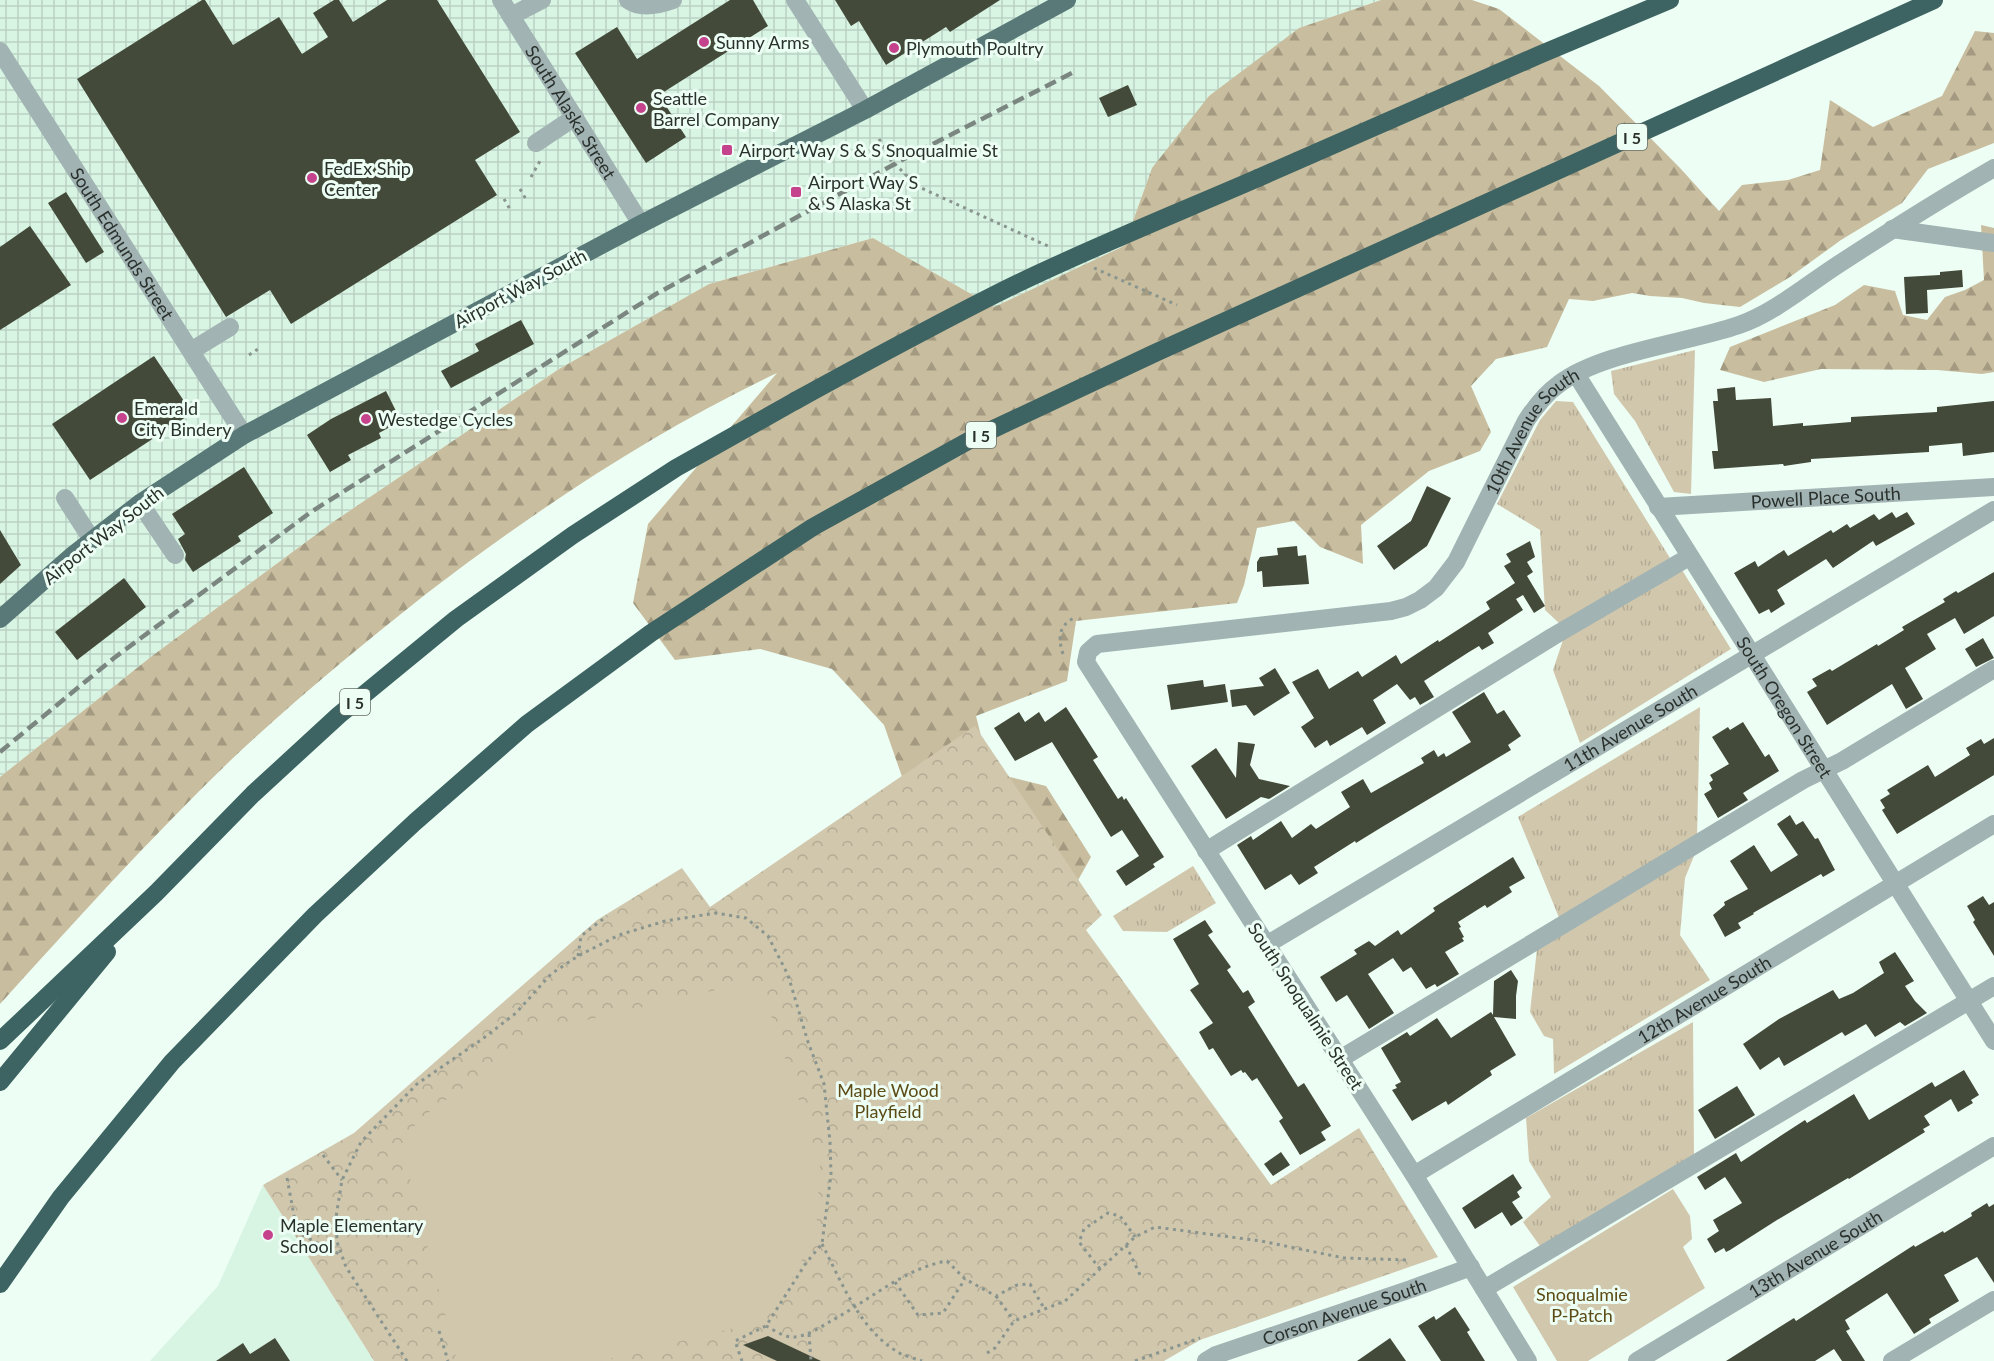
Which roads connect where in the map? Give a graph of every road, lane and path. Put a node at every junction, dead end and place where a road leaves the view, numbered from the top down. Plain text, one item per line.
1 (501, 0) edge
2 (542, 0) edge
3 (628, 0) edge
4 (673, 0) edge
5 (795, 0) edge
6 (1067, 0) edge
7 (1671, 0) edge
8 (1934, 0) edge
9 (511, 16) junction
10 (0, 51) edge
11 (865, 110) junction
12 (575, 117) junction
13 (879, 139) dead end
14 (536, 143) dead end
15 (540, 161) dead end
16 (1994, 168) edge
17 (905, 174) junction
18 (531, 177) dead end
19 (520, 189) dead end
20 (504, 199) dead end
21 (527, 201) dead end
22 (891, 210) dead end
23 (511, 211) dead end
24 (641, 224) junction
25 (1892, 229) junction
26 (1994, 243) edge
27 (1058, 251) dead end
28 (1090, 266) dead end
29 (1177, 305) dead end
30 (230, 327) dead end
31 (258, 349) dead end
32 (191, 351) junction
33 (249, 355) dead end
34 (1576, 374) junction
35 (244, 435) junction
36 (1994, 487) edge
37 (65, 498) dead end
38 (140, 503) junction
39 (1658, 507) junction
40 (1994, 510) edge
41 (92, 540) junction
42 (175, 555) dead end
43 (1689, 557) junction
44 (0, 618) edge
45 (1074, 618) dead end
46 (1088, 652) joint
47 (1063, 654) dead end
48 (1752, 655) junction
49 (1994, 669) edge
50 (1824, 770) junction
51 (1994, 824) edge
52 (1206, 851) junction
53 (1894, 883) junction
54 (156, 893) junction
55 (607, 915) dead end
56 (1266, 945) junction
57 (578, 956) junction
58 (1994, 986) edge
59 (1969, 1000) junction
60 (0, 1041) edge
61 (1994, 1041) edge
62 (1340, 1059) junction
63 (0, 1082) edge
64 (1994, 1146) edge
65 (322, 1155) dead end
66 (1414, 1175) junction
67 (287, 1178) dead end
68 (342, 1180) junction
69 (1135, 1238) junction
70 (822, 1244) junction
71 (1126, 1245) junction
72 (341, 1255) junction
73 (1409, 1260) dead end
74 (1471, 1267) junction
75 (1101, 1269) junction
76 (1141, 1277) dead end
77 (965, 1279) junction
78 (895, 1282) junction
79 (0, 1284) edge
80 (1484, 1289) junction
81 (996, 1296) junction
82 (1994, 1300) edge
83 (856, 1308) junction
84 (1044, 1308) junction
85 (1014, 1321) junction
86 (766, 1326) junction
87 (439, 1331) dead end
88 (809, 1334) junction
89 (1200, 1338) dead end
90 (987, 1353) dead end
91 (1211, 1358) edge
92 (407, 1361) edge
93 (448, 1361) edge
94 (742, 1361) edge
95 (810, 1361) edge
96 (922, 1361) edge
97 (1135, 1361) edge
98 (1528, 1361) edge
99 (1637, 1361) edge
100 (1892, 1361) edge

1 - 9 street, South Alaska Street
2 - 9 street
3 - 4 street
5 - 11 street
6 - 11 main road, Airport Way South
7 - 54 highway, I 5, bridge
8 - 79 highway, I 5
9 - 12 street, South Alaska Street
10 - 32 street, South Edmunds Street
11 - 24 main road, Airport Way South
12 - 14 street
12 - 24 street, South Alaska Street
13 - 17 path
15 - 18 path
16 - 25 street, 10th Avenue South
17 - 22 path
17 - 27 path
19 - 21 path
20 - 23 path
24 - 35 main road, Airport Way South
25 - 26 street
25 - 34 street, 10th Avenue South
28 - 29 path
30 - 32 street
31 - 33 path
32 - 35 street, South Edmunds Street
34 - 39 street, South Oregon Street
34 - 46 street, 10th Avenue South
35 - 38 main road, Airport Way South
36 - 39 street, Powell Place South
37 - 41 street
38 - 41 main road, Airport Way South
38 - 42 street
39 - 43 street, South Oregon Street
40 - 48 street, 11th Avenue South
41 - 44 main road, Airport Way South
43 - 48 street, South Oregon Street
43 - 52 street
45 - 47 path
46 - 52 street, South Snoqualmie Street
48 - 50 street, South Oregon Street
48 - 56 street, 11th Avenue South
49 - 50 street
50 - 53 street, South Oregon Street
50 - 62 street
51 - 53 street, 12th Avenue South
52 - 56 street, South Snoqualmie Street
53 - 59 street, South Oregon Street
53 - 66 street, 12th Avenue South
54 - 60 highway
54 - 63 highway, I 5
55 - 57 path
56 - 62 street, South Snoqualmie Street
57 - 68 path
57 - 70 path
58 - 59 street
59 - 61 street, South Oregon Street
59 - 80 street
62 - 66 street, South Snoqualmie Street
64 - 99 street, 13th Avenue South
65 - 68 path
66 - 74 street, South Snoqualmie Street
67 - 72 path
68 - 72 path
69 - 71 path
69 - 73 path
69 - 75 path
70 - 83 path
70 - 86 path
71 - 75 path
71 - 76 path
72 - 92 path
74 - 80 street, South Snoqualmie Street
74 - 91 street, Corson Avenue South
75 - 84 path
77 - 78 path
77 - 78 path
77 - 81 path
78 - 83 path
80 - 98 street, South Snoqualmie Street
81 - 84 path
81 - 85 path
82 - 100 street
83 - 88 path
83 - 96 path
84 - 85 path
85 - 90 path
86 - 88 path
86 - 94 path
87 - 93 path
88 - 95 path
89 - 97 path

